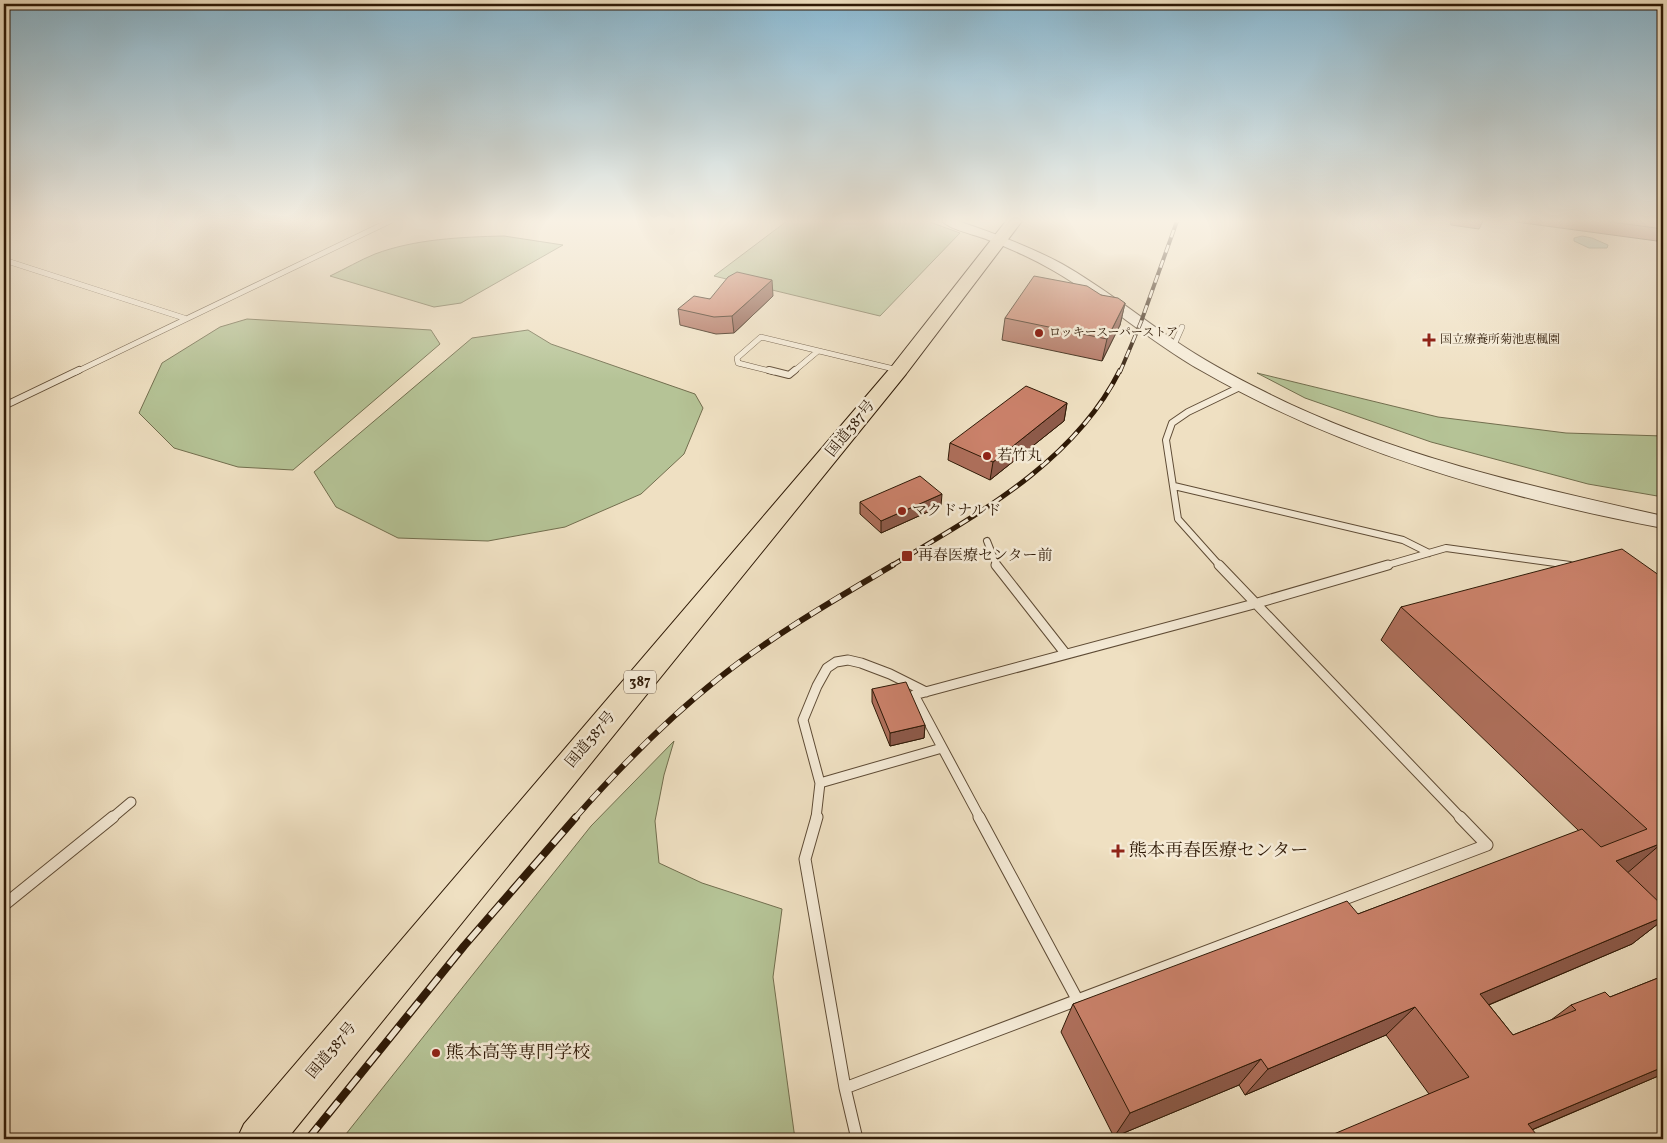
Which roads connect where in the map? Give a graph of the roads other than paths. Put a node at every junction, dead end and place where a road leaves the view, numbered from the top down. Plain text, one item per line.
1 (49, 274) edge
2 (277, 274) edge
3 (972, 274) edge
4 (1067, 274) edge
5 (184, 318) junction
6 (1182, 327) dead end
7 (1174, 345) junction
8 (818, 351) junction
9 (900, 370) junction
10 (1242, 386) junction
11 (4, 406) edge
12 (1174, 486) junction
13 (1663, 522) edge
14 (987, 541) dead end
15 (1429, 553) junction
16 (1582, 567) edge
17 (1254, 604) junction
18 (1065, 653) junction
19 (926, 692) junction
20 (942, 748) junction
21 (820, 783) junction
22 (131, 802) dead end
23 (4, 905) edge
24 (1077, 999) junction
25 (845, 1088) junction
26 (259, 1139) edge
27 (857, 1139) edge

1 - 5 lane
2 - 5 lane
3 - 9 highway, 国道387号 / 387
4 - 7 street
5 - 11 lane
6 - 7 lane
7 - 10 street
8 - 8 lane
8 - 9 lane
9 - 26 highway, 国道387号 / 387
10 - 12 lane
10 - 13 street
12 - 15 lane
12 - 17 lane
14 - 18 lane
15 - 16 lane
15 - 17 lane
17 - 18 lane
17 - 24 lane
18 - 19 lane
19 - 20 lane
19 - 21 lane
20 - 21 lane
20 - 24 lane
21 - 25 lane
22 - 23 lane
24 - 25 lane
25 - 27 lane

